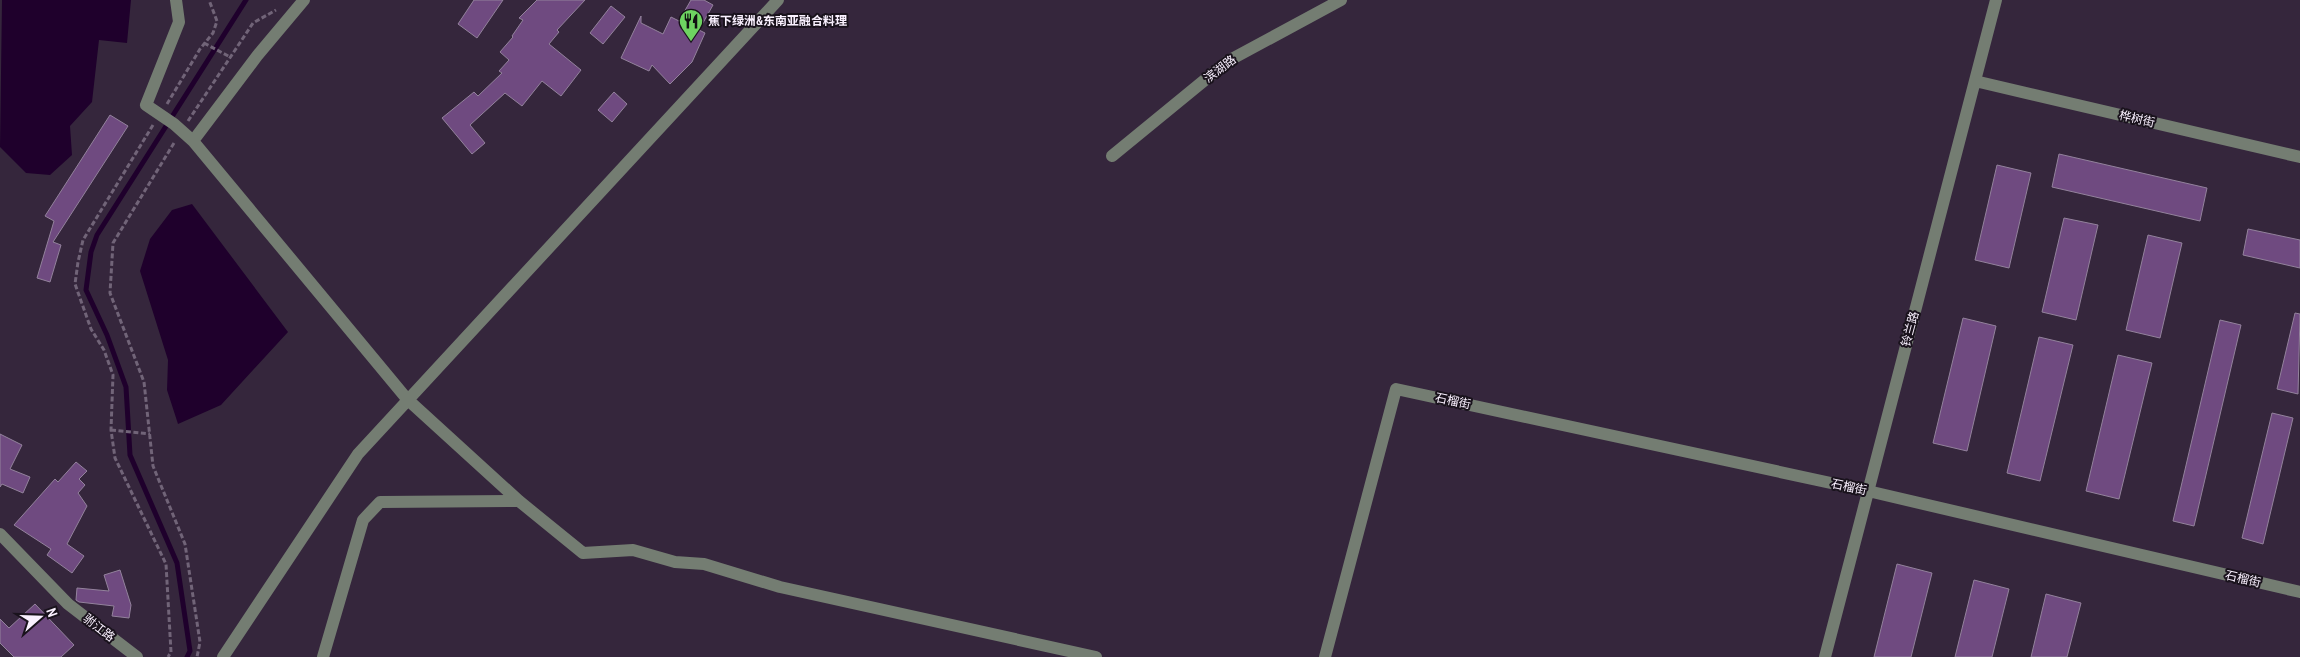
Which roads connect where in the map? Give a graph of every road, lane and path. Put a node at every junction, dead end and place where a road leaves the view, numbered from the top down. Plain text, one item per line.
1 (176, 0) edge
2 (209, 0) edge
3 (304, 0) edge
4 (778, 0) edge
5 (1996, 0) edge
6 (1334, 2) edge
7 (277, 9) dead end
8 (204, 43) junction
9 (230, 57) junction
10 (1975, 82) junction
11 (161, 115) junction
12 (178, 127) junction
13 (193, 141) junction
14 (1112, 156) dead end
15 (2300, 157) edge
16 (407, 399) junction
17 (111, 430) junction
18 (150, 434) junction
19 (1868, 491) junction
20 (519, 501) junction
21 (0, 534) edge
22 (2300, 592) edge
23 (136, 657) edge
24 (168, 657) edge
25 (197, 657) edge
26 (223, 657) edge
27 (323, 657) edge
28 (1096, 657) edge
29 (1325, 657) edge
30 (1825, 657) edge

1 - 11 street
2 - 8 path
3 - 13 street
4 - 16 street
5 - 10 street, 铃兰路
6 - 14 street, 滨湖路
7 - 9 path
8 - 9 path
8 - 11 path
9 - 12 path
10 - 15 street, 桦树街
10 - 19 street, 铃兰路
11 - 12 street
11 - 17 path
12 - 13 street
12 - 18 path
13 - 16 street
16 - 20 street
16 - 26 street
17 - 18 path
17 - 24 path
18 - 25 path
19 - 22 street, 石榴街
19 - 29 street, 石榴街
19 - 30 street, 铃兰路
20 - 27 street
20 - 28 street
21 - 23 street, 驸江路

